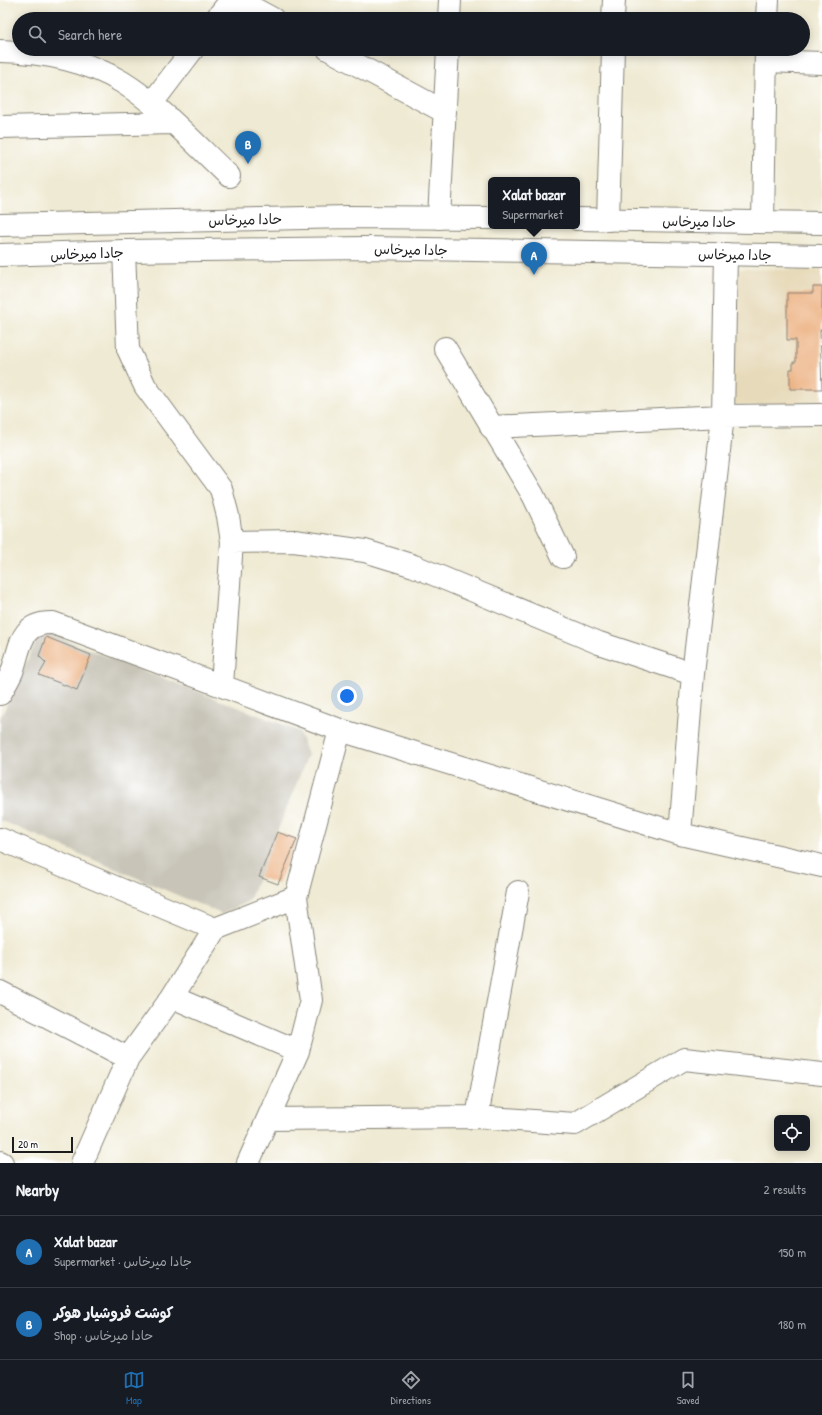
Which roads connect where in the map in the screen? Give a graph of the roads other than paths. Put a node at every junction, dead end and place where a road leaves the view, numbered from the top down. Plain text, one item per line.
1 (230, 0) edge
2 (238, 0) edge
3 (450, 0) edge
4 (614, 0) edge
5 (768, 0) edge
6 (221, 12) edge
7 (260, 12) edge
8 (449, 12) edge
9 (613, 12) edge
10 (767, 12) edge
11 (0, 51) edge
12 (12, 52) edge
13 (52, 56) edge
14 (188, 56) edge
15 (341, 56) edge
16 (448, 56) edge
17 (612, 56) edge
18 (766, 56) edge
19 (773, 56) edge
20 (822, 63) edge
21 (152, 103) junction
22 (445, 112) junction
23 (172, 123) junction
24 (0, 127) edge
25 (229, 176) dead end
26 (440, 218) junction
27 (488, 218) edge
28 (580, 219) edge
29 (608, 220) junction
30 (763, 222) junction
31 (822, 223) edge
32 (0, 226) edge
33 (124, 251) junction
34 (726, 254) junction
35 (0, 255) edge
36 (822, 256) edge
37 (445, 348) dead end
38 (822, 415) edge
39 (723, 416) junction
40 (491, 427) junction
41 (232, 542) junction
42 (563, 557) dead end
43 (6, 669) edge
44 (693, 674) junction
45 (222, 685) junction
46 (0, 694) edge
47 (340, 730) junction
48 (680, 834) junction
49 (0, 840) edge
50 (822, 866) edge
51 (518, 892) dead end
52 (296, 897) junction
53 (215, 929) junction
54 (0, 992) edge
55 (172, 997) junction
56 (298, 1051) junction
57 (128, 1058) junction
58 (821, 1070) edge
59 (477, 1117) junction
60 (268, 1119) junction
61 (82, 1163) edge
62 (248, 1163) edge

1 - 6 street
2 - 7 street
3 - 8 street
4 - 9 street
5 - 10 street
11 - 12 street
13 - 21 street
14 - 21 street
15 - 22 street
16 - 22 street
17 - 29 street
18 - 30 street
19 - 20 street
21 - 23 street
22 - 26 street
23 - 24 street
23 - 25 street
26 - 27 street, حادا ميرخاس
26 - 32 street, حادا ميرخاس
28 - 29 street, حادا ميرخاس
29 - 30 street, حادا ميرخاس
30 - 31 street, حادا ميرخاس
33 - 34 street, جادا ميرخاس
33 - 35 street, جادا ميرخاس
33 - 41 street
34 - 36 street, جادا ميرخاس
34 - 39 street
37 - 40 street
38 - 39 street
39 - 40 street
39 - 44 street
40 - 42 street
41 - 44 street
41 - 45 street
43 - 45 street
43 - 46 street
44 - 48 street
45 - 47 street
47 - 48 street
47 - 52 street
48 - 50 street
49 - 53 street
51 - 59 street
52 - 53 street
52 - 56 street
53 - 55 street
54 - 57 street
55 - 56 street
55 - 57 street
56 - 60 street
57 - 61 street
58 - 59 street
59 - 60 street
60 - 62 street

